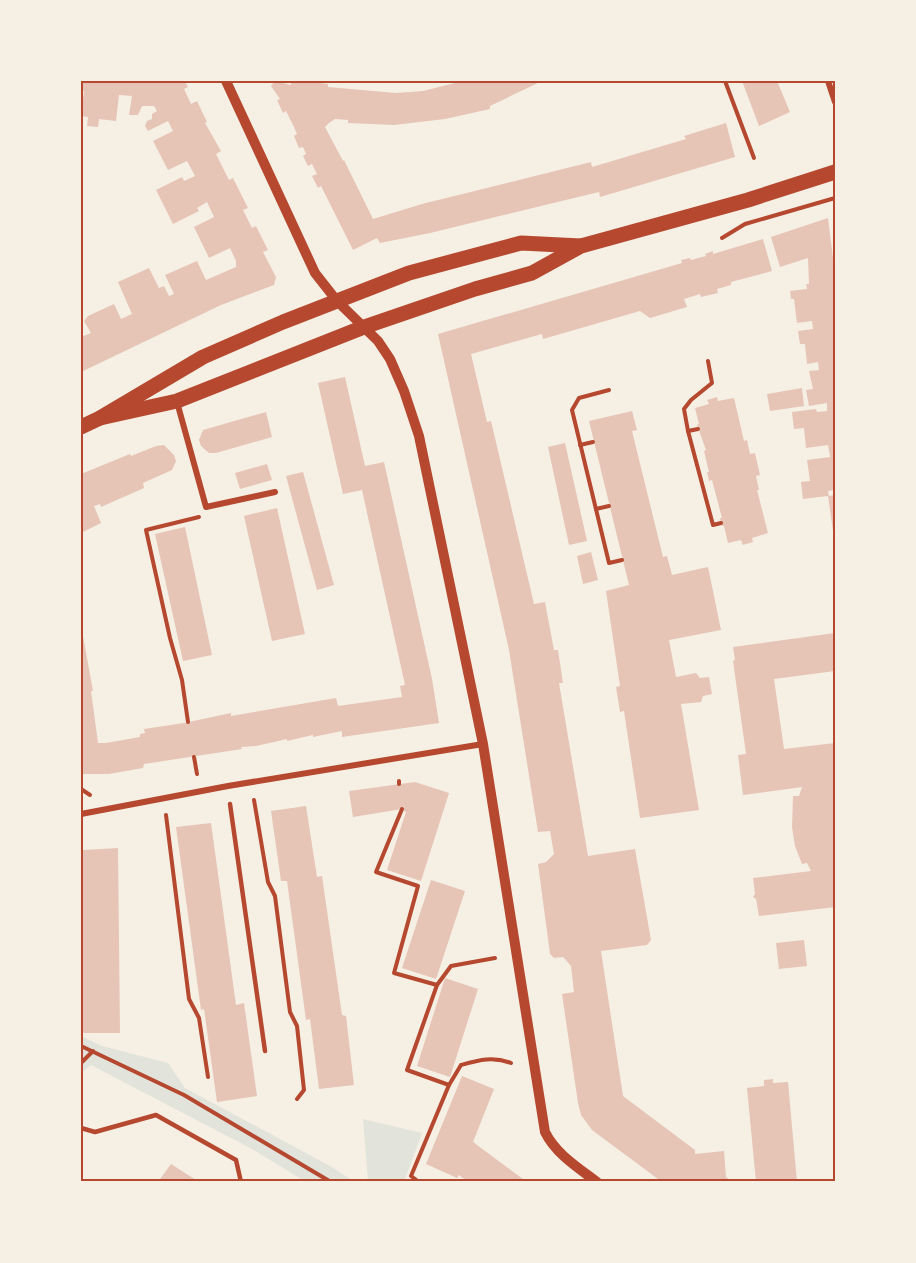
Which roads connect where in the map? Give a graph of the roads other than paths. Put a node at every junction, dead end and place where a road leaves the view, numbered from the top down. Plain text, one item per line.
1 (225, 81) edge
2 (828, 81) edge
3 (835, 102) edge
4 (835, 172) edge
5 (581, 246) junction
6 (337, 301) junction
7 (364, 327) junction
8 (177, 401) junction
9 (100, 418) junction
10 (81, 427) edge
11 (275, 492) dead end
12 (483, 744) junction
13 (230, 804) dead end
14 (81, 814) edge
15 (265, 1051) dead end
16 (81, 1128) edge
17 (241, 1182) edge
18 (597, 1182) edge

1 - 6 street
2 - 3 street
4 - 5 main road
5 - 6 main road
5 - 7 main road
6 - 7 street
6 - 9 main road
7 - 8 main road
7 - 12 street
8 - 9 main road
8 - 11 street
9 - 10 main road
12 - 14 street
12 - 18 street
13 - 15 lane
16 - 17 lane

